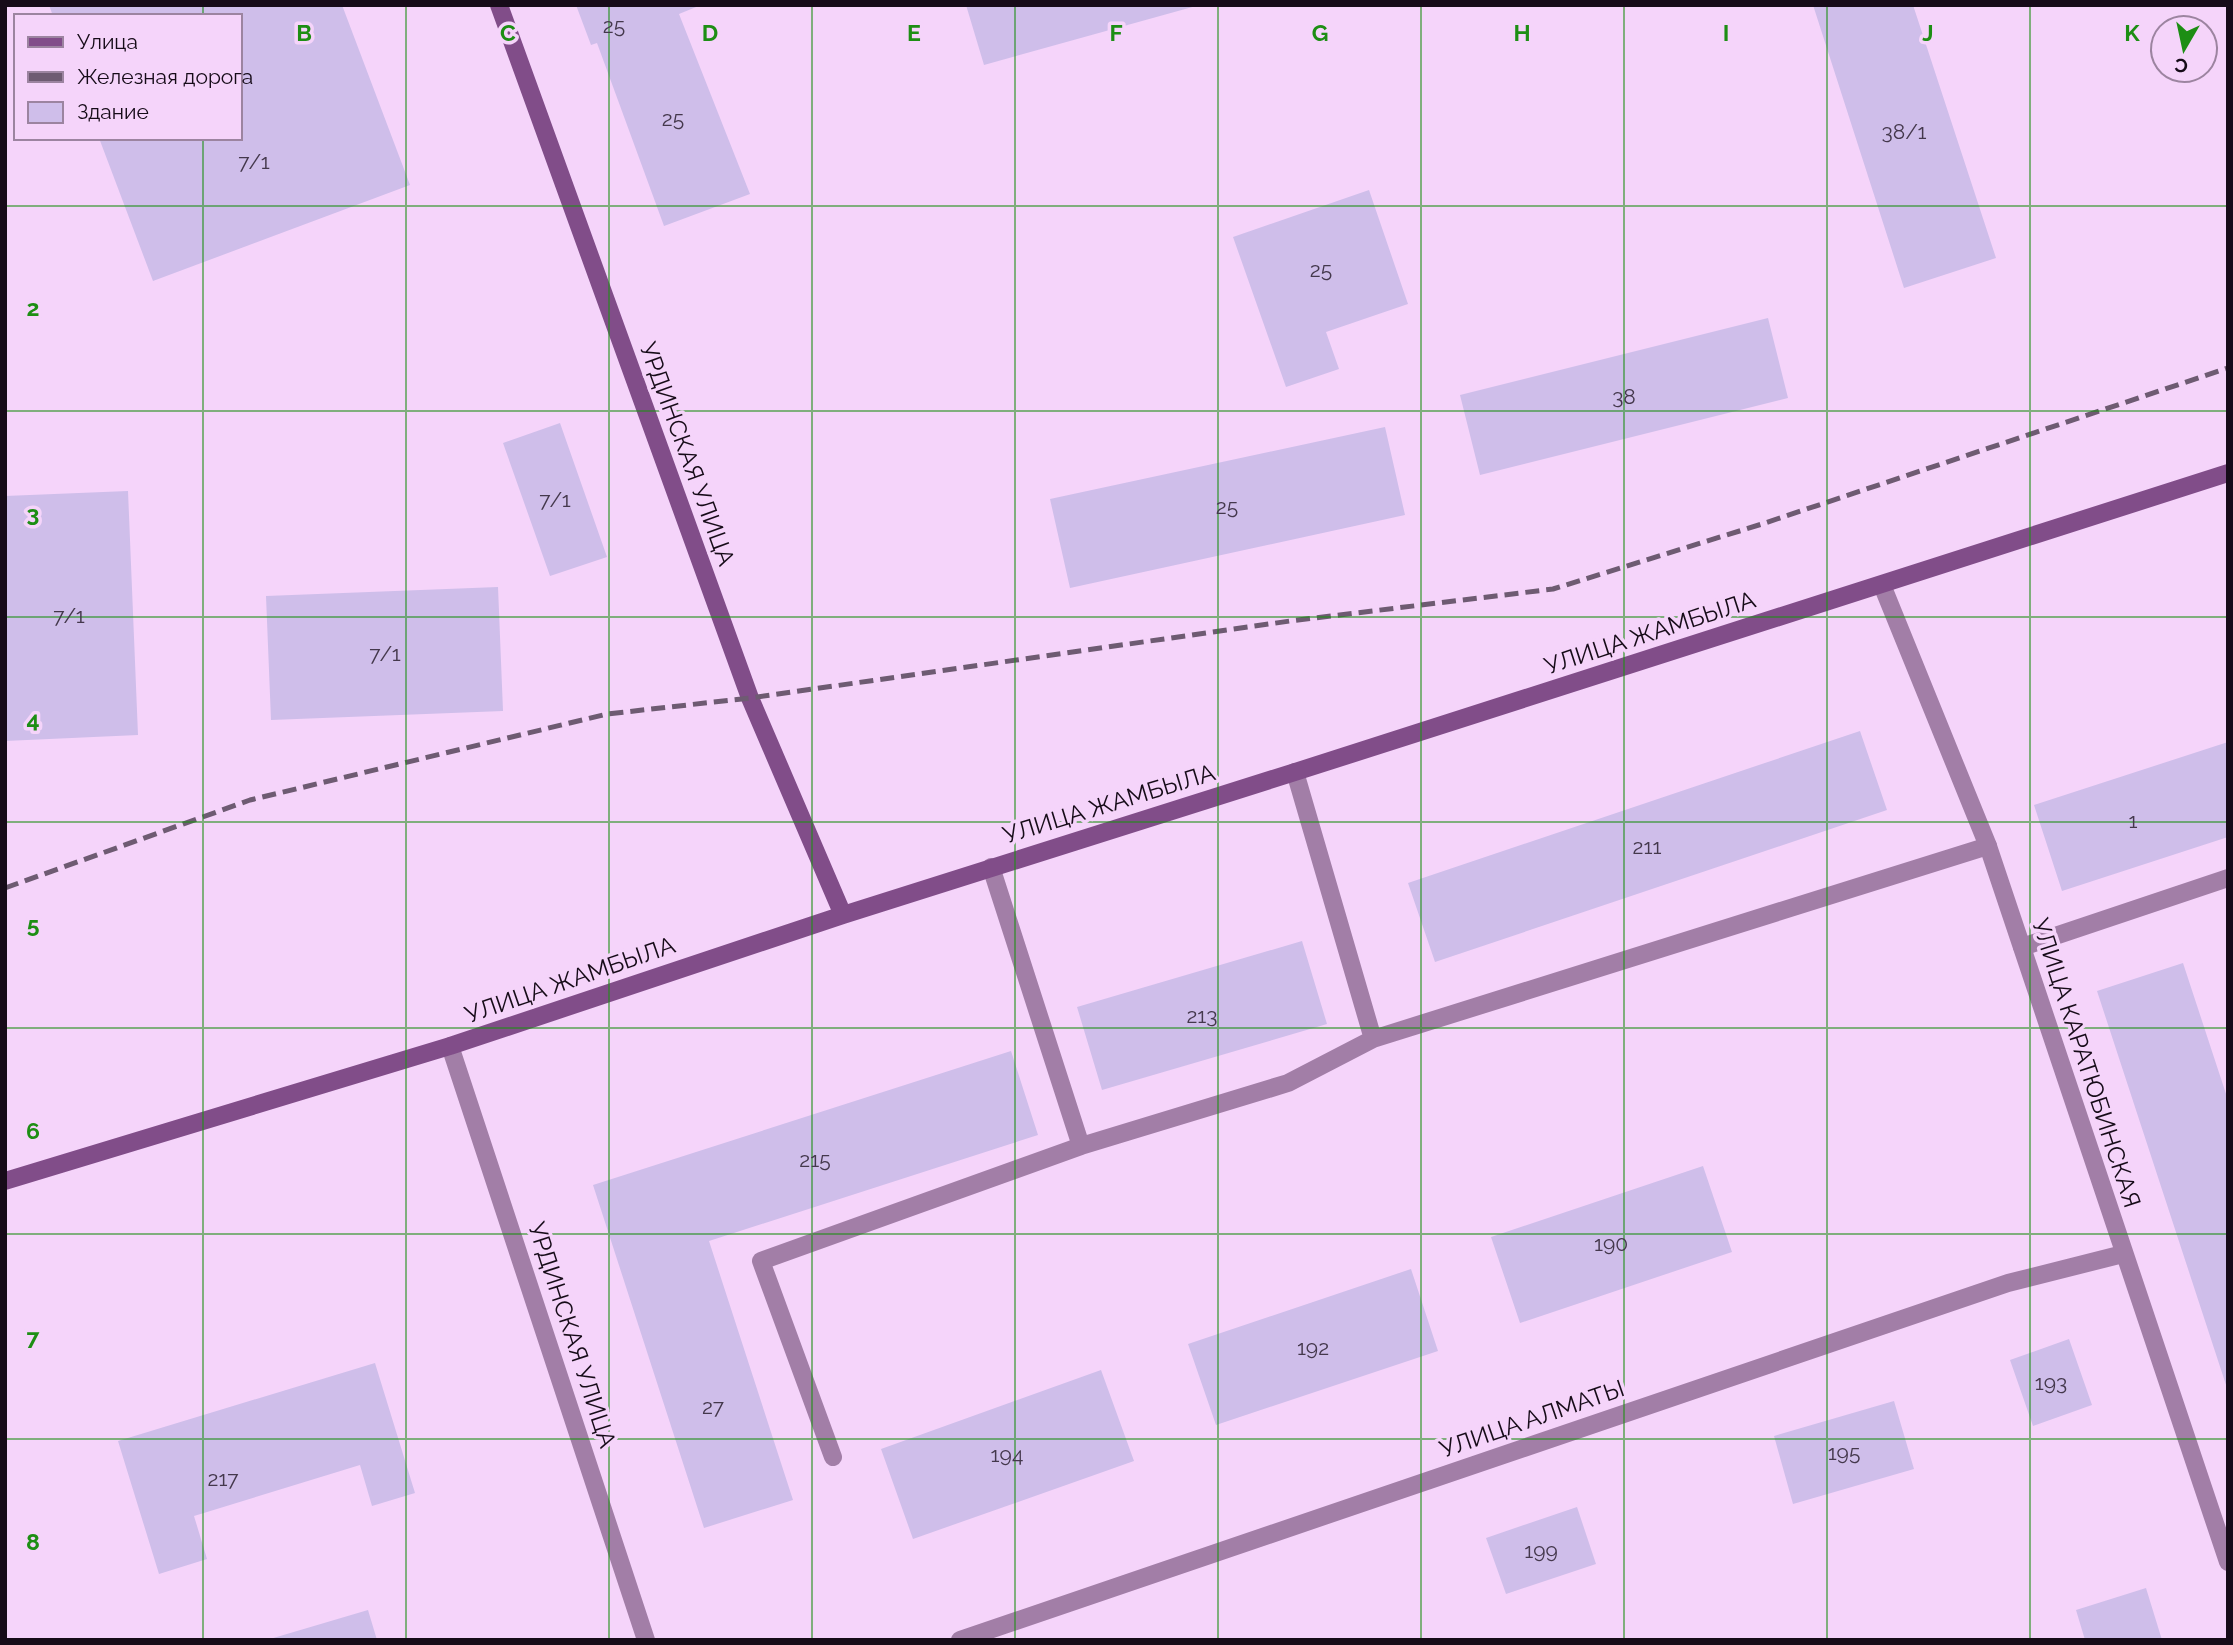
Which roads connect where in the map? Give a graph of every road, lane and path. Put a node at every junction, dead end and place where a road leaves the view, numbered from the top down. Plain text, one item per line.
1 (499, 5) edge
2 (2228, 473) edge
3 (1882, 585) junction
4 (1295, 772) junction
5 (1988, 846) junction
6 (990, 867) junction
7 (2228, 878) edge
8 (843, 915) junction
9 (2022, 947) junction
10 (1373, 1039) junction
11 (450, 1046) junction
12 (1081, 1146) junction
13 (5, 1181) edge
14 (2123, 1254) junction
15 (833, 1457) dead end
16 (2228, 1562) edge
17 (646, 1640) edge
18 (960, 1640) edge

1 - 8 street, УРДИНСКАЯ УЛИЦА
2 - 3 street, УЛИЦА ЖАМБЫЛА
3 - 4 street, УЛИЦА ЖАМБЫЛА
3 - 5 street, УЛИЦА КАРАТЮБИНСКАЯ
4 - 6 street, УЛИЦА ЖАМБЫЛА
4 - 10 street
5 - 9 street, УЛИЦА КАРАТЮБИНСКАЯ
5 - 10 street
6 - 8 street, УЛИЦА ЖАМБЫЛА
6 - 12 street
7 - 9 street
8 - 11 street, УЛИЦА ЖАМБЫЛА
9 - 14 street, УЛИЦА КАРАТЮБИНСКАЯ
10 - 12 street
11 - 13 street, УЛИЦА ЖАМБЫЛА
11 - 17 street, УРДИНСКАЯ УЛИЦА
12 - 15 street
14 - 16 street, УЛИЦА КАРАТЮБИНСКАЯ
14 - 18 street, УЛИЦА АЛМАТЫ

